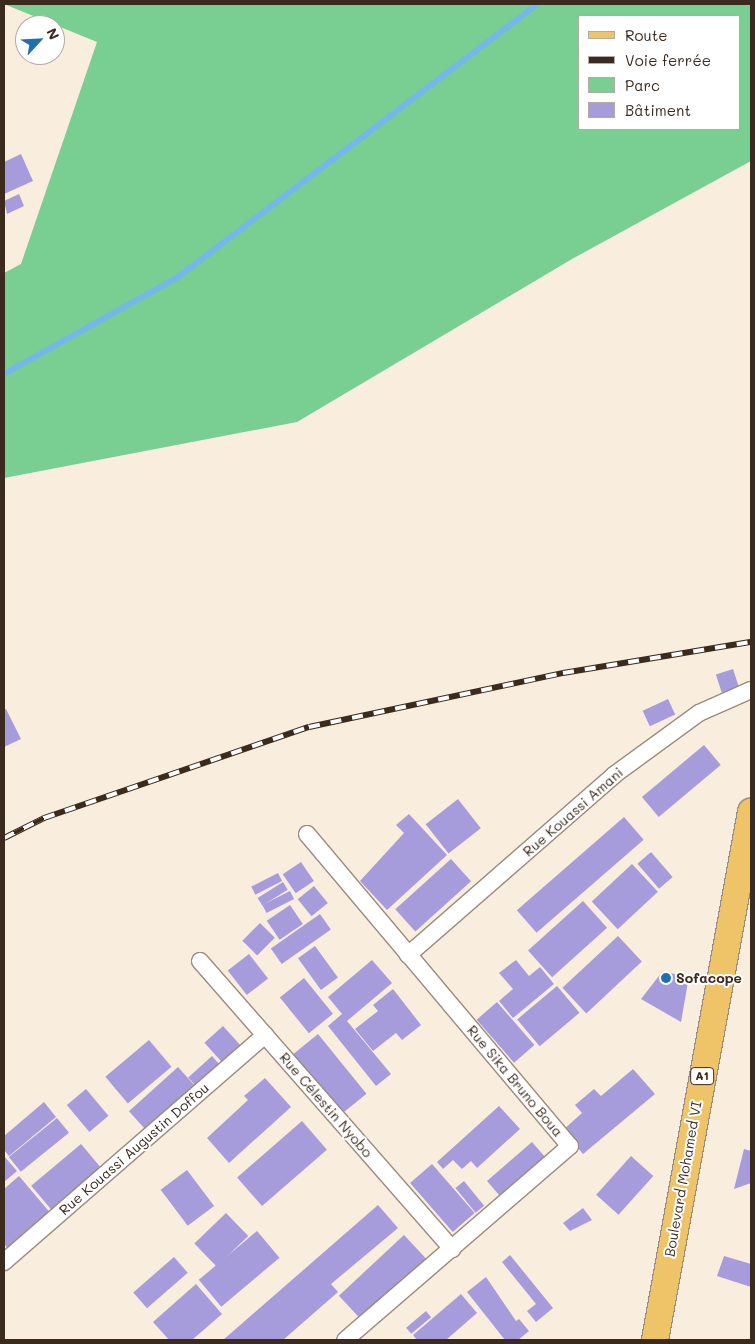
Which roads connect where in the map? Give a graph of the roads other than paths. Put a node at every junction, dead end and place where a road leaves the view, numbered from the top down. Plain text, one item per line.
1 (751, 690) edge
2 (751, 812) edge
3 (307, 834) dead end
4 (408, 955) junction
5 (200, 961) dead end
6 (265, 1035) junction
7 (452, 1249) junction
8 (4, 1262) edge
9 (345, 1340) edge
10 (655, 1340) edge

1 - 4 street, Rue Kouassi Amani
2 - 10 main road, Boulevard Mohamed VI / A1
3 - 4 street, Rue Sika Bruno Boua
4 - 7 street, Rue Sika Bruno Boua
5 - 6 street, Rue Célestin Nyobo
6 - 7 street, Rue Célestin Nyobo
6 - 8 street, Rue Kouassi Augustin Doffou
7 - 9 street, Rue Sika Bruno Boua

